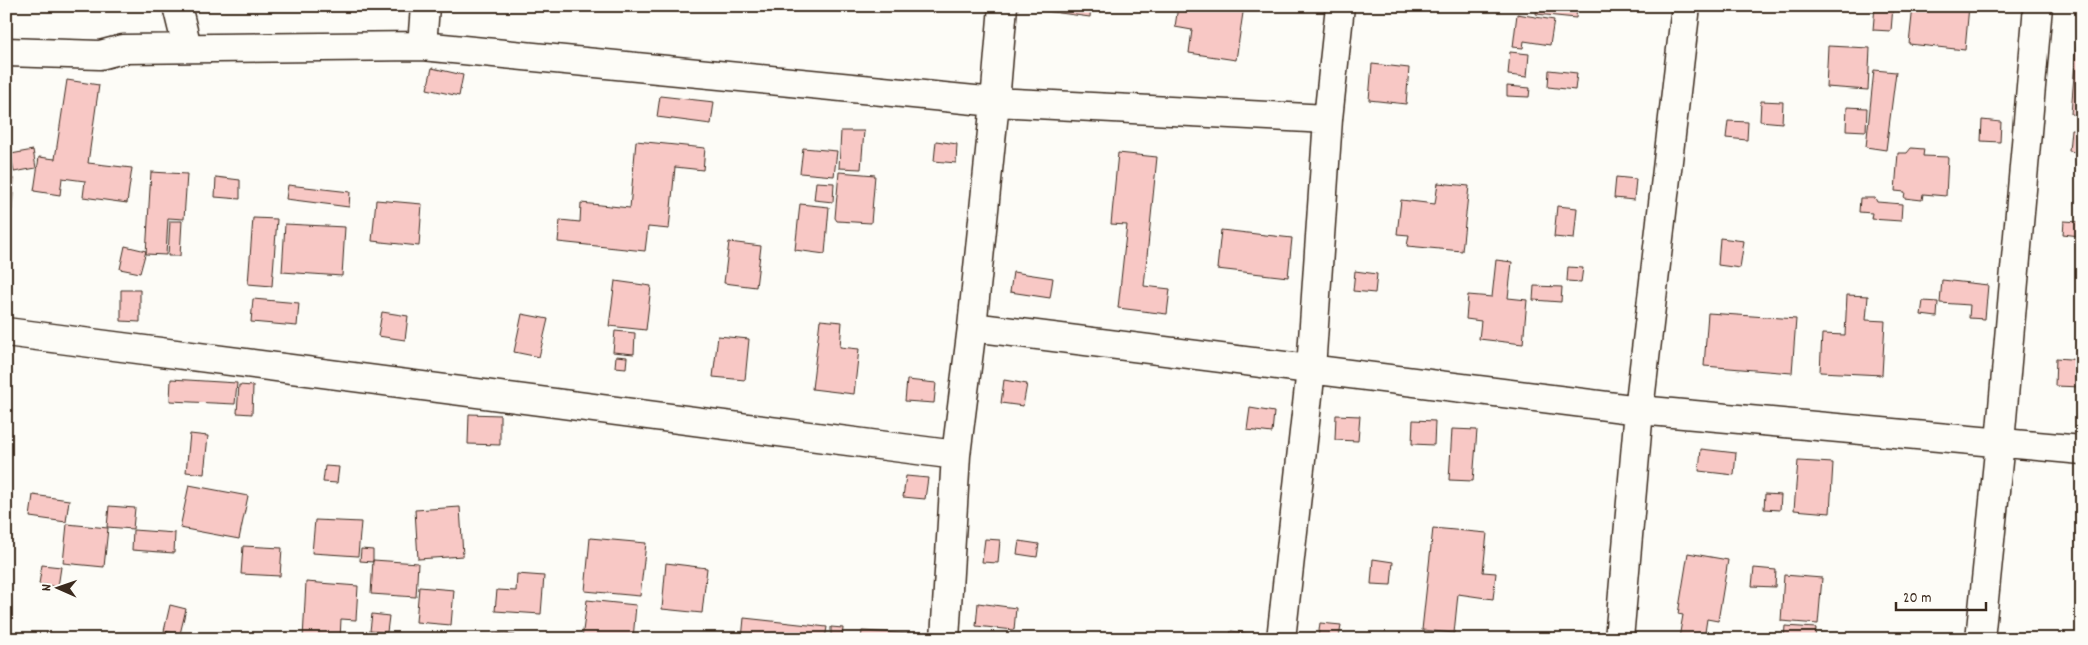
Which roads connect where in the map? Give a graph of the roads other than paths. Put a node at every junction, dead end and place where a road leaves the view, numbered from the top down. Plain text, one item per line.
1 (177, 6) edge
2 (425, 6) edge
3 (1003, 6) edge
4 (1340, 6) edge
5 (1686, 6) edge
6 (2038, 6) edge
7 (422, 46) junction
8 (187, 47) junction
9 (6, 52) edge
10 (995, 102) junction
11 (1328, 119) junction
12 (972, 326) junction
13 (6, 332) edge
14 (1311, 369) junction
15 (1639, 410) junction
16 (2000, 442) junction
17 (2082, 450) edge
18 (956, 455) junction
19 (945, 639) edge
20 (1281, 639) edge
21 (1619, 639) edge
22 (1980, 639) edge

1 - 8 street
2 - 7 street
3 - 10 street
4 - 11 street
5 - 15 street
6 - 16 street
7 - 8 street
7 - 10 street
8 - 9 street
10 - 11 street
10 - 12 street
11 - 14 street
12 - 14 street
12 - 18 street
13 - 18 street
14 - 15 street
14 - 20 street
15 - 16 street
15 - 21 street
16 - 17 street
16 - 22 street
18 - 19 street

